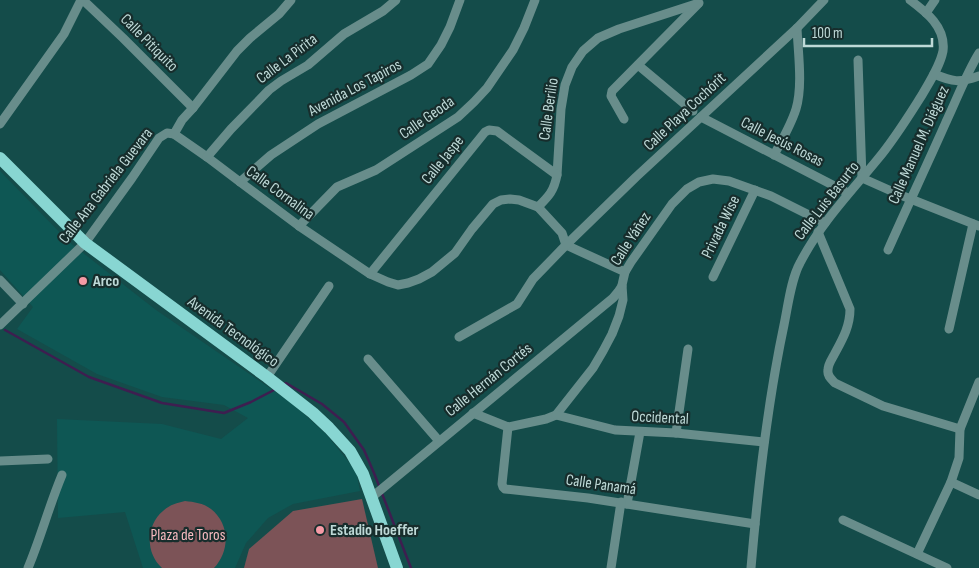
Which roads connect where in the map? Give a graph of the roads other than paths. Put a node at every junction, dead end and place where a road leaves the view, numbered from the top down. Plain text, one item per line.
1 (82, 0) edge
2 (291, 0) edge
3 (396, 0) edge
4 (460, 0) edge
5 (535, 0) edge
6 (824, 0) edge
7 (910, 0) edge
8 (936, 0) edge
9 (701, 1) edge
10 (926, 13) junction
11 (797, 28) junction
12 (979, 53) edge
13 (858, 60) dead end
14 (638, 65) junction
15 (934, 74) junction
16 (979, 76) edge
17 (964, 81) junction
18 (193, 108) junction
19 (693, 111) dead end
20 (701, 117) junction
21 (624, 120) dead end
22 (0, 124) edge
23 (174, 134) junction
24 (774, 155) junction
25 (208, 157) junction
26 (0, 158) edge
27 (557, 175) junction
28 (862, 178) junction
29 (240, 182) junction
30 (755, 190) junction
31 (848, 193) junction
32 (910, 199) junction
33 (538, 207) junction
34 (825, 223) junction
35 (976, 225) edge
36 (299, 226) junction
37 (818, 232) junction
38 (85, 243) junction
39 (566, 245) junction
40 (888, 250) dead end
41 (625, 272) junction
42 (370, 274) junction
43 (713, 277) dead end
44 (0, 280) edge
45 (622, 285) junction
46 (329, 286) dead end
47 (23, 304) junction
48 (0, 325) edge
49 (949, 329) dead end
50 (459, 337) dead end
51 (688, 349) dead end
52 (368, 359) dead end
53 (267, 377) junction
54 (979, 382) edge
55 (472, 413) junction
56 (556, 415) junction
57 (508, 427) junction
58 (960, 430) junction
59 (640, 432) junction
60 (676, 433) junction
61 (438, 441) junction
62 (764, 442) junction
63 (48, 459) dead end
64 (0, 461) edge
65 (62, 475) dead end
66 (951, 482) junction
67 (979, 495) edge
68 (372, 497) junction
69 (624, 503) junction
70 (843, 520) dead end
71 (755, 524) junction
72 (917, 554) junction
73 (28, 568) edge
74 (397, 568) edge
75 (611, 568) edge
76 (751, 568) edge
77 (947, 568) edge

1 - 18 street, Calle Pitiquito
1 - 22 street
2 - 18 street, Calle Ana Gabriela Guevara
3 - 25 street, Calle La Pirita
4 - 29 street, Avenida Los Tapiros
5 - 36 street, Calle Geoda
6 - 11 street, Calle Playa Cochórit
7 - 10 street, Calle Luis Basurto
8 - 10 street
9 - 14 street
9 - 27 street, Calle Berilio
10 - 15 street, Calle Luis Basurto
11 - 20 street, Calle Playa Cochórit
11 - 24 street
12 - 17 street, Calle Manuel M. Diéguez
13 - 28 street
14 - 19 street
14 - 21 street
15 - 17 street
15 - 28 street, Calle Luis Basurto
16 - 17 street
17 - 32 street, Calle Manuel M. Diéguez
18 - 23 street, Calle Ana Gabriela Guevara
20 - 24 street, Calle Jesús Rosas
20 - 39 street, Calle Playa Cochórit
23 - 25 street, Calle Cornalina
23 - 38 street, Calle Ana Gabriela Guevara
24 - 31 street, Calle Jesús Rosas
25 - 29 street, Calle Cornalina
26 - 38 main road, Avenida Tecnológico
27 - 33 street, Calle Berilio
27 - 42 street, Calle Jaspe
28 - 31 street, Calle Luis Basurto
28 - 32 street
29 - 36 street, Calle Cornalina
30 - 34 street, Calle Yáñez
30 - 41 street, Calle Yáñez
30 - 43 street, Privada Wise
31 - 34 street, Calle Luis Basurto
32 - 35 street
32 - 40 street, Calle Manuel M. Diéguez
33 - 39 street
33 - 42 street, Calle Cornalina
34 - 37 street, Calle Luis Basurto
35 - 49 street
36 - 42 street, Calle Cornalina
37 - 58 street
37 - 62 street, Calle Luis Basurto
38 - 47 street, Calle Ana Gabriela Guevara
38 - 53 main road, Avenida Tecnológico
39 - 41 street
39 - 50 street, Calle Playa Cochórit
41 - 45 street, Calle Yáñez
44 - 47 street
45 - 55 street, Calle Hernán Cortés
45 - 56 street, Calle Yáñez
46 - 53 street
47 - 48 street, Calle Ana Gabriela Guevara
51 - 60 street
52 - 61 street
53 - 68 main road, Avenida Tecnológico
54 - 58 street
55 - 57 street
55 - 61 street, Calle Hernán Cortés
56 - 57 street
56 - 59 street, Occidental
57 - 69 street, Calle Panamá
58 - 66 street
59 - 60 street, Occidental
59 - 69 street
60 - 62 street, Occidental
61 - 68 street, Calle Hernán Cortés
62 - 71 street, Calle Luis Basurto
63 - 64 street
65 - 73 street
66 - 67 street
66 - 72 street
68 - 74 main road, Avenida Tecnológico
69 - 71 street, Calle Panamá
69 - 75 street
70 - 72 street
71 - 76 street, Calle Luis Basurto
72 - 77 street

